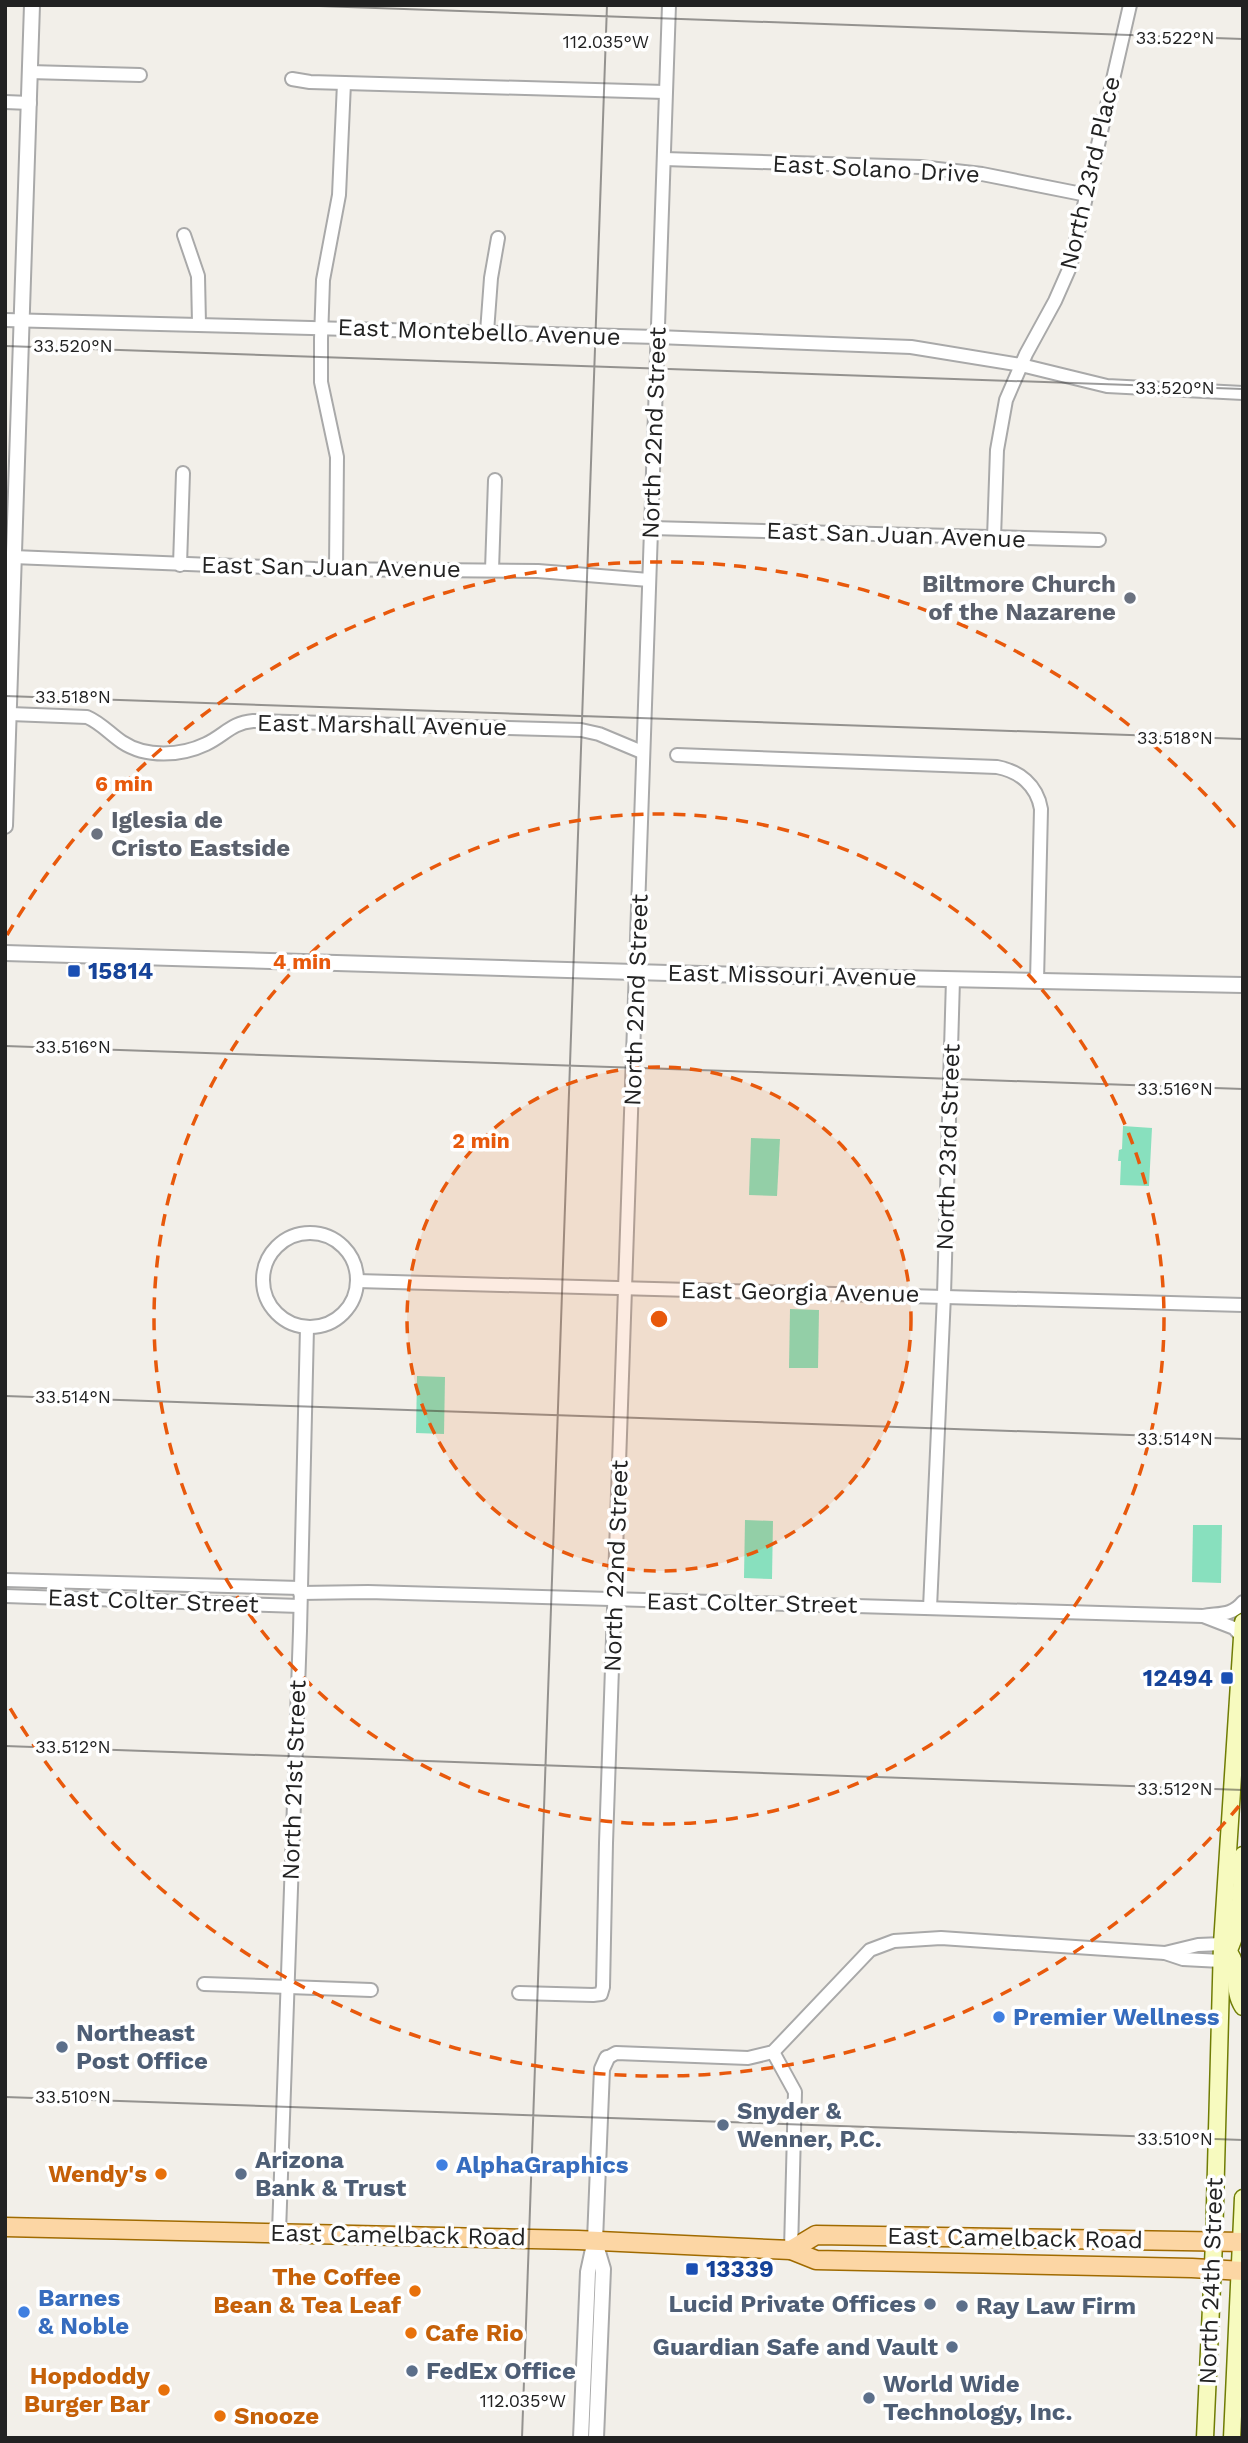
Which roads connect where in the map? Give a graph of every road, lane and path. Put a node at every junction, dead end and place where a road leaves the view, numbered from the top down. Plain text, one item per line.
1 (32, 5) edge
2 (669, 5) edge
3 (1130, 5) edge
4 (29, 72) junction
5 (139, 75) dead end
6 (292, 79) dead end
7 (344, 83) junction
8 (665, 92) junction
9 (5, 102) edge
10 (30, 103) junction
11 (663, 159) junction
12 (1087, 195) junction
13 (184, 235) dead end
14 (498, 238) dead end
15 (5, 320) edge
16 (21, 320) junction
17 (199, 324) junction
18 (321, 327) junction
19 (487, 332) junction
20 (657, 337) junction
21 (1021, 365) junction
22 (1243, 393) edge
23 (10, 470) edge
24 (183, 473) dead end
25 (495, 480) dead end
26 (651, 528) junction
27 (994, 538) junction
28 (1100, 540) dead end
29 (13, 557) junction
30 (180, 565) junction
31 (336, 569) junction
32 (492, 570) junction
33 (649, 580) junction
34 (8, 632) edge
35 (10, 714) junction
36 (642, 752) junction
37 (677, 755) dead end
38 (6, 793) edge
39 (5, 826) edge
40 (5, 953) edge
41 (637, 972) junction
42 (953, 979) junction
43 (1037, 981) junction
44 (1243, 985) edge
45 (357, 1281) junction
46 (625, 1287) junction
47 (944, 1295) junction
48 (1243, 1305) edge
49 (307, 1327) junction
50 (5, 1580) edge
51 (5, 1596) edge
52 (300, 1596) junction
53 (615, 1600) junction
54 (1243, 1602) edge
55 (930, 1608) junction
56 (1203, 1616) junction
57 (1242, 1630) edge
58 (1238, 1749) edge
59 (1243, 1855) edge
60 (1224, 1952) junction
61 (204, 1984) dead end
62 (287, 1987) junction
63 (371, 1990) dead end
64 (519, 1993) dead end
65 (1243, 2007) edge
66 (773, 2052) junction
67 (607, 2058) joint
68 (1243, 2198) edge
69 (5, 2227) edge
70 (279, 2232) junction
71 (595, 2240) junction
72 (1214, 2242) junction
73 (1242, 2242) edge
74 (791, 2250) junction
75 (1213, 2269) junction
76 (1241, 2271) edge
77 (592, 2356) junction
78 (581, 2438) edge
79 (596, 2438) edge
80 (1205, 2438) edge
81 (1232, 2438) edge

1 - 4 street
2 - 8 street, North 22nd Street
3 - 12 street, North 23rd Place
4 - 5 street
4 - 10 street
6 - 7 street
7 - 8 street
7 - 18 street
8 - 11 street, North 22nd Street
9 - 10 street
10 - 16 street
11 - 12 street, East Solano Drive
11 - 20 street, North 22nd Street
12 - 21 street, North 23rd Place
13 - 17 street
14 - 19 street
15 - 16 street, East Montebello Avenue
16 - 17 street, East Montebello Avenue
16 - 23 street
17 - 18 street, East Montebello Avenue
18 - 19 street, East Montebello Avenue
18 - 31 street
19 - 20 street, East Montebello Avenue
20 - 21 street, East Montebello Avenue
20 - 26 street, North 22nd Street
21 - 22 street, East Montebello Avenue
21 - 27 street, North 23rd Place
23 - 29 street
24 - 30 street
25 - 32 street
26 - 27 street, East San Juan Avenue
26 - 33 street, North 22nd Street
27 - 28 street, East San Juan Avenue
29 - 30 street, East San Juan Avenue
29 - 34 street
30 - 31 street, East San Juan Avenue
31 - 32 street, East San Juan Avenue
32 - 33 street, East San Juan Avenue
33 - 36 street, North 22nd Street
34 - 35 street
35 - 36 street, East Marshall Avenue
35 - 38 street
36 - 41 street, North 22nd Street
37 - 43 street
38 - 39 street
40 - 41 street, East Missouri Avenue
41 - 42 street, East Missouri Avenue
41 - 46 street, North 22nd Street
42 - 43 street, East Missouri Avenue
42 - 47 street, North 23rd Street
43 - 44 street, East Missouri Avenue
45 - 46 street, East Georgia Avenue
45 - 49 street
45 - 49 street
46 - 47 street, East Georgia Avenue
46 - 53 street, North 22nd Street
47 - 48 street, East Georgia Avenue
47 - 55 street, North 23rd Street
49 - 52 street, North 21st Street
50 - 52 street, East Colter Street
51 - 52 street, East Colter Street
52 - 53 street, East Colter Street
52 - 62 street, North 21st Street
53 - 55 street, East Colter Street
53 - 64 street, North 22nd Street
54 - 56 street, East Colter Street
55 - 56 street, East Colter Street
56 - 57 street, East Colter Street
57 - 58 main road, North 24th Street
58 - 60 main road, North 24th Street
59 - 60 main road
60 - 65 main road
60 - 66 street
60 - 72 main road, North 24th Street
61 - 62 street
62 - 63 street
62 - 70 street, North 21st Street
66 - 67 street
66 - 74 street
67 - 71 street
68 - 73 main road, North 24th Street
69 - 70 main road, East Camelback Road
70 - 71 main road, East Camelback Road
71 - 74 main road, East Camelback Road
71 - 77 street
72 - 73 main road, East Camelback Road
72 - 74 main road, East Camelback Road
72 - 75 main road, North 24th Street
73 - 76 main road, North 24th Street
74 - 75 main road, East Camelback Road
75 - 76 main road, East Camelback Road
75 - 80 main road, North 24th Street
76 - 81 main road, North 24th Street
77 - 78 street
77 - 79 street

